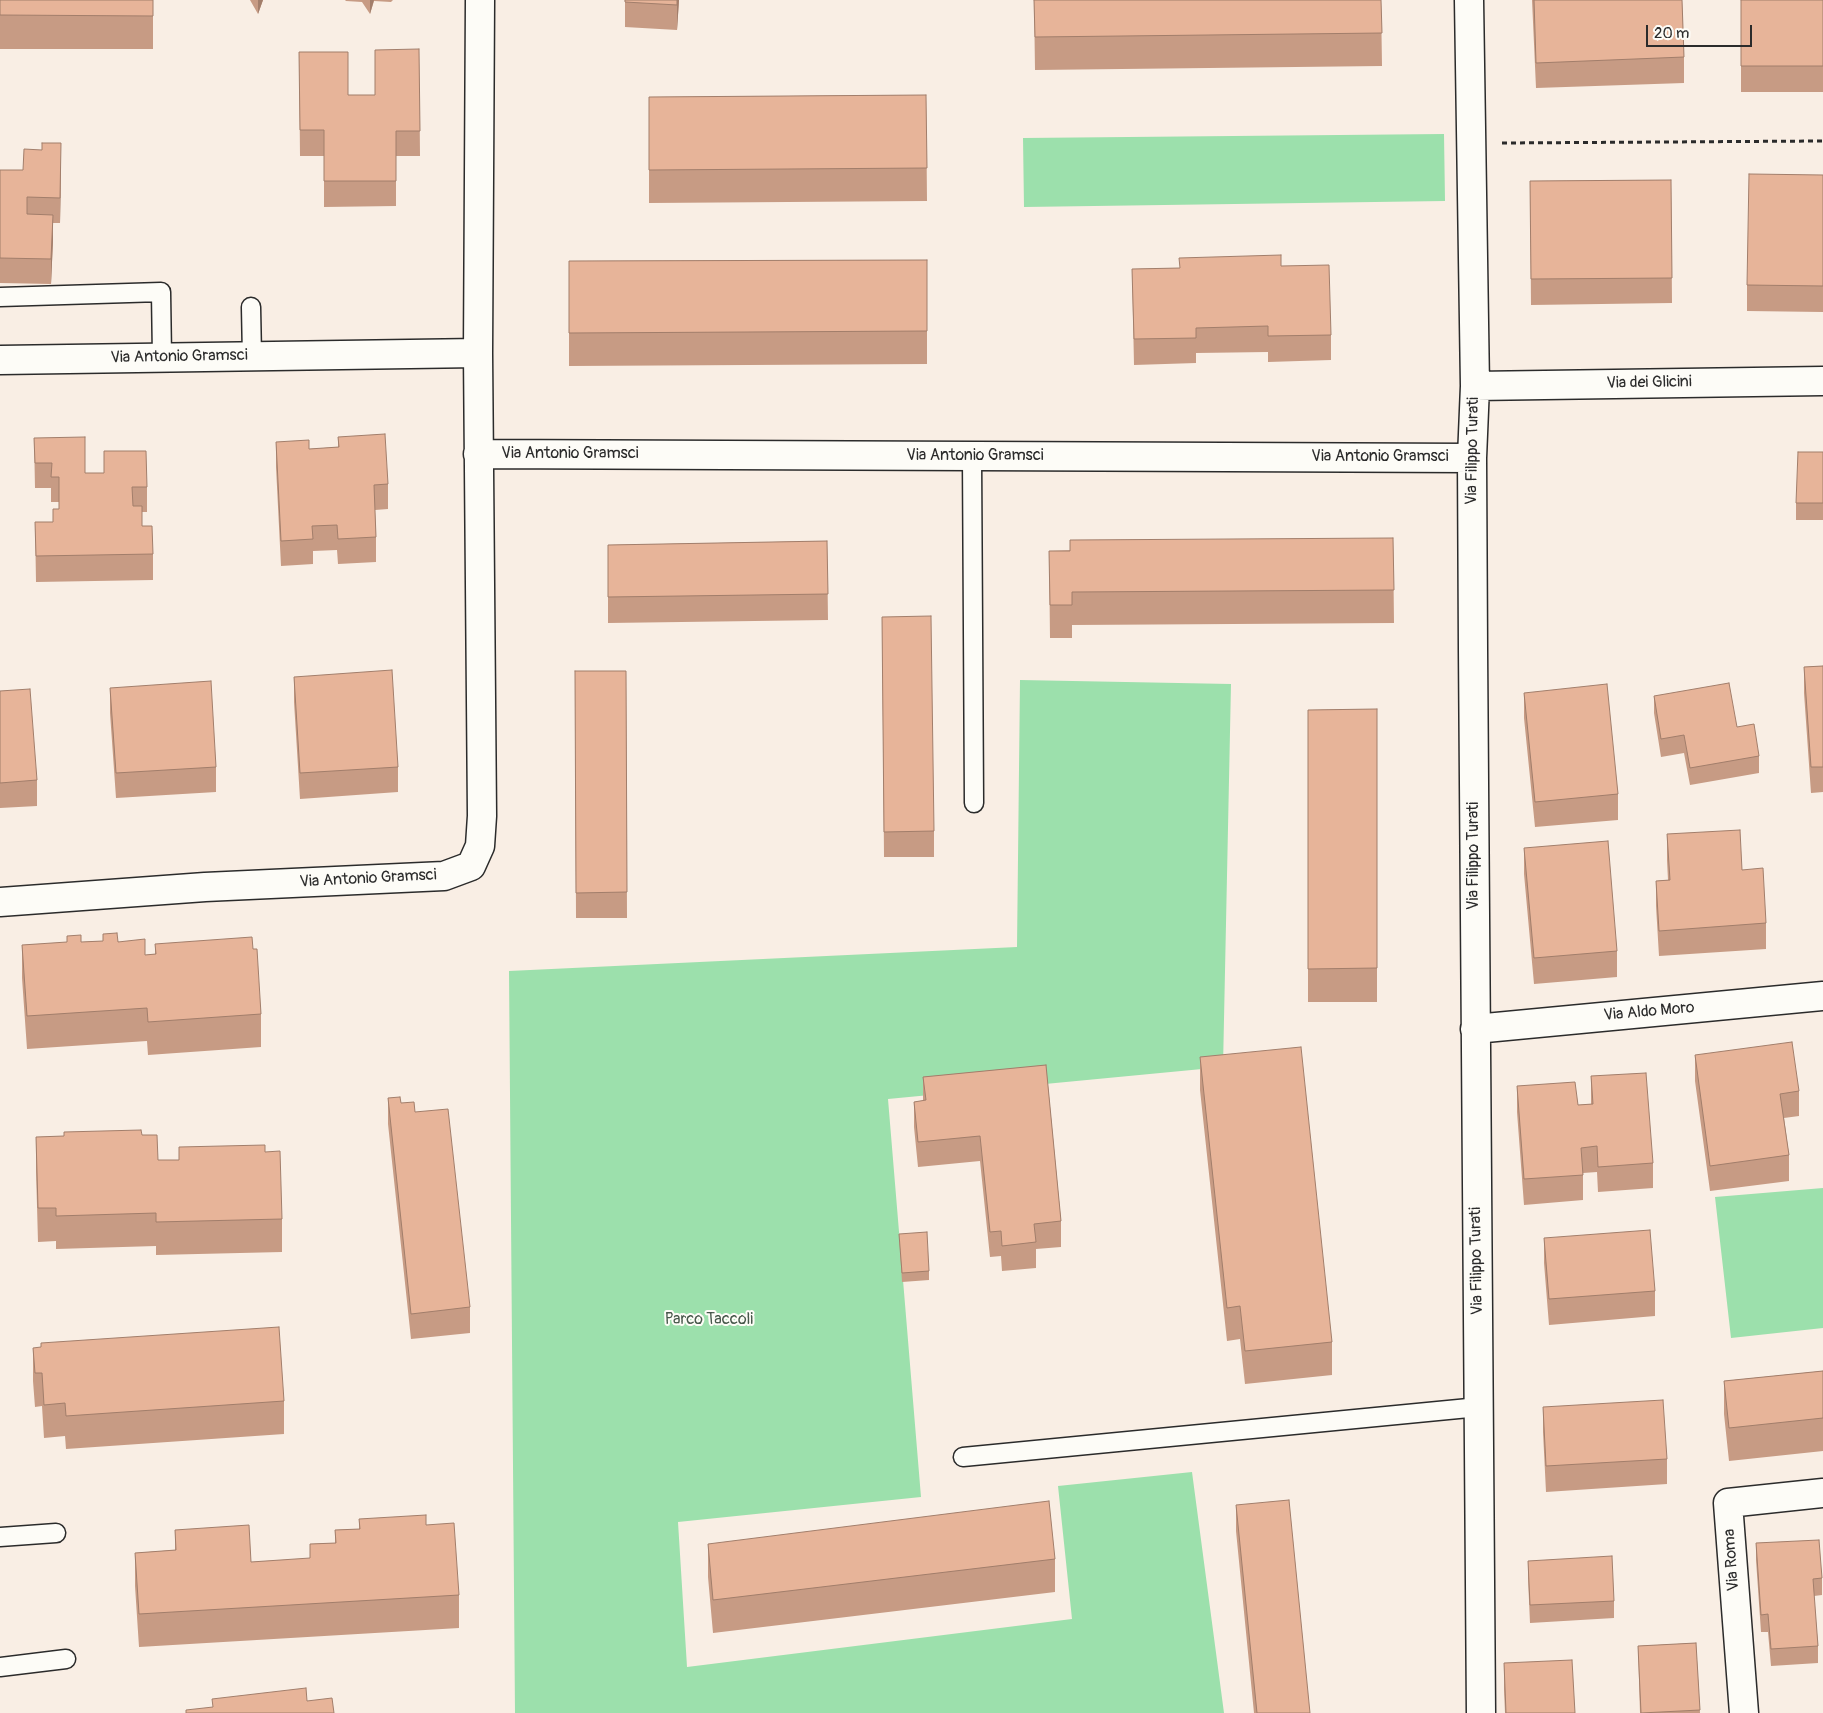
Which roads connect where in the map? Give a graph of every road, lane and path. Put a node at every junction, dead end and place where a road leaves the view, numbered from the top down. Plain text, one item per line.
1 (480, 0) edge
2 (1469, 0) edge
3 (1823, 141) edge
4 (1472, 143) junction
5 (0, 297) edge
6 (251, 307) dead end
7 (478, 353) junction
8 (162, 357) junction
9 (252, 357) junction
10 (0, 360) edge
11 (1823, 381) edge
12 (1474, 386) junction
13 (478, 454) junction
14 (972, 456) junction
15 (1472, 458) junction
16 (974, 803) dead end
17 (0, 902) edge
18 (1823, 996) edge
19 (1475, 1029) junction
20 (1479, 1407) junction
21 (963, 1457) dead end
22 (1823, 1493) edge
23 (56, 1533) dead end
24 (0, 1537) edge
25 (66, 1659) dead end
26 (0, 1666) edge
27 (1481, 1713) edge
28 (1744, 1713) edge

1 - 7 street, Via Antonio Gramsci
2 - 4 street, Via Filippo Turati
3 - 4 path
4 - 12 street, Via Filippo Turati
5 - 8 lane
6 - 9 lane
7 - 9 street, Via Antonio Gramsci
7 - 13 street, Via Antonio Gramsci
8 - 9 street, Via Antonio Gramsci
8 - 10 street, Via Antonio Gramsci
11 - 12 street, Via dei Glicini
12 - 15 street, Via Filippo Turati
13 - 14 street, Via Antonio Gramsci
13 - 17 street, Via Antonio Gramsci
14 - 15 street, Via Antonio Gramsci
14 - 16 lane
15 - 19 street, Via Filippo Turati
18 - 19 street, Via Aldo Moro
19 - 20 street, Via Filippo Turati
20 - 21 lane
20 - 27 street, Via Filippo Turati
22 - 28 street, Via Roma
23 - 24 lane
25 - 26 lane

